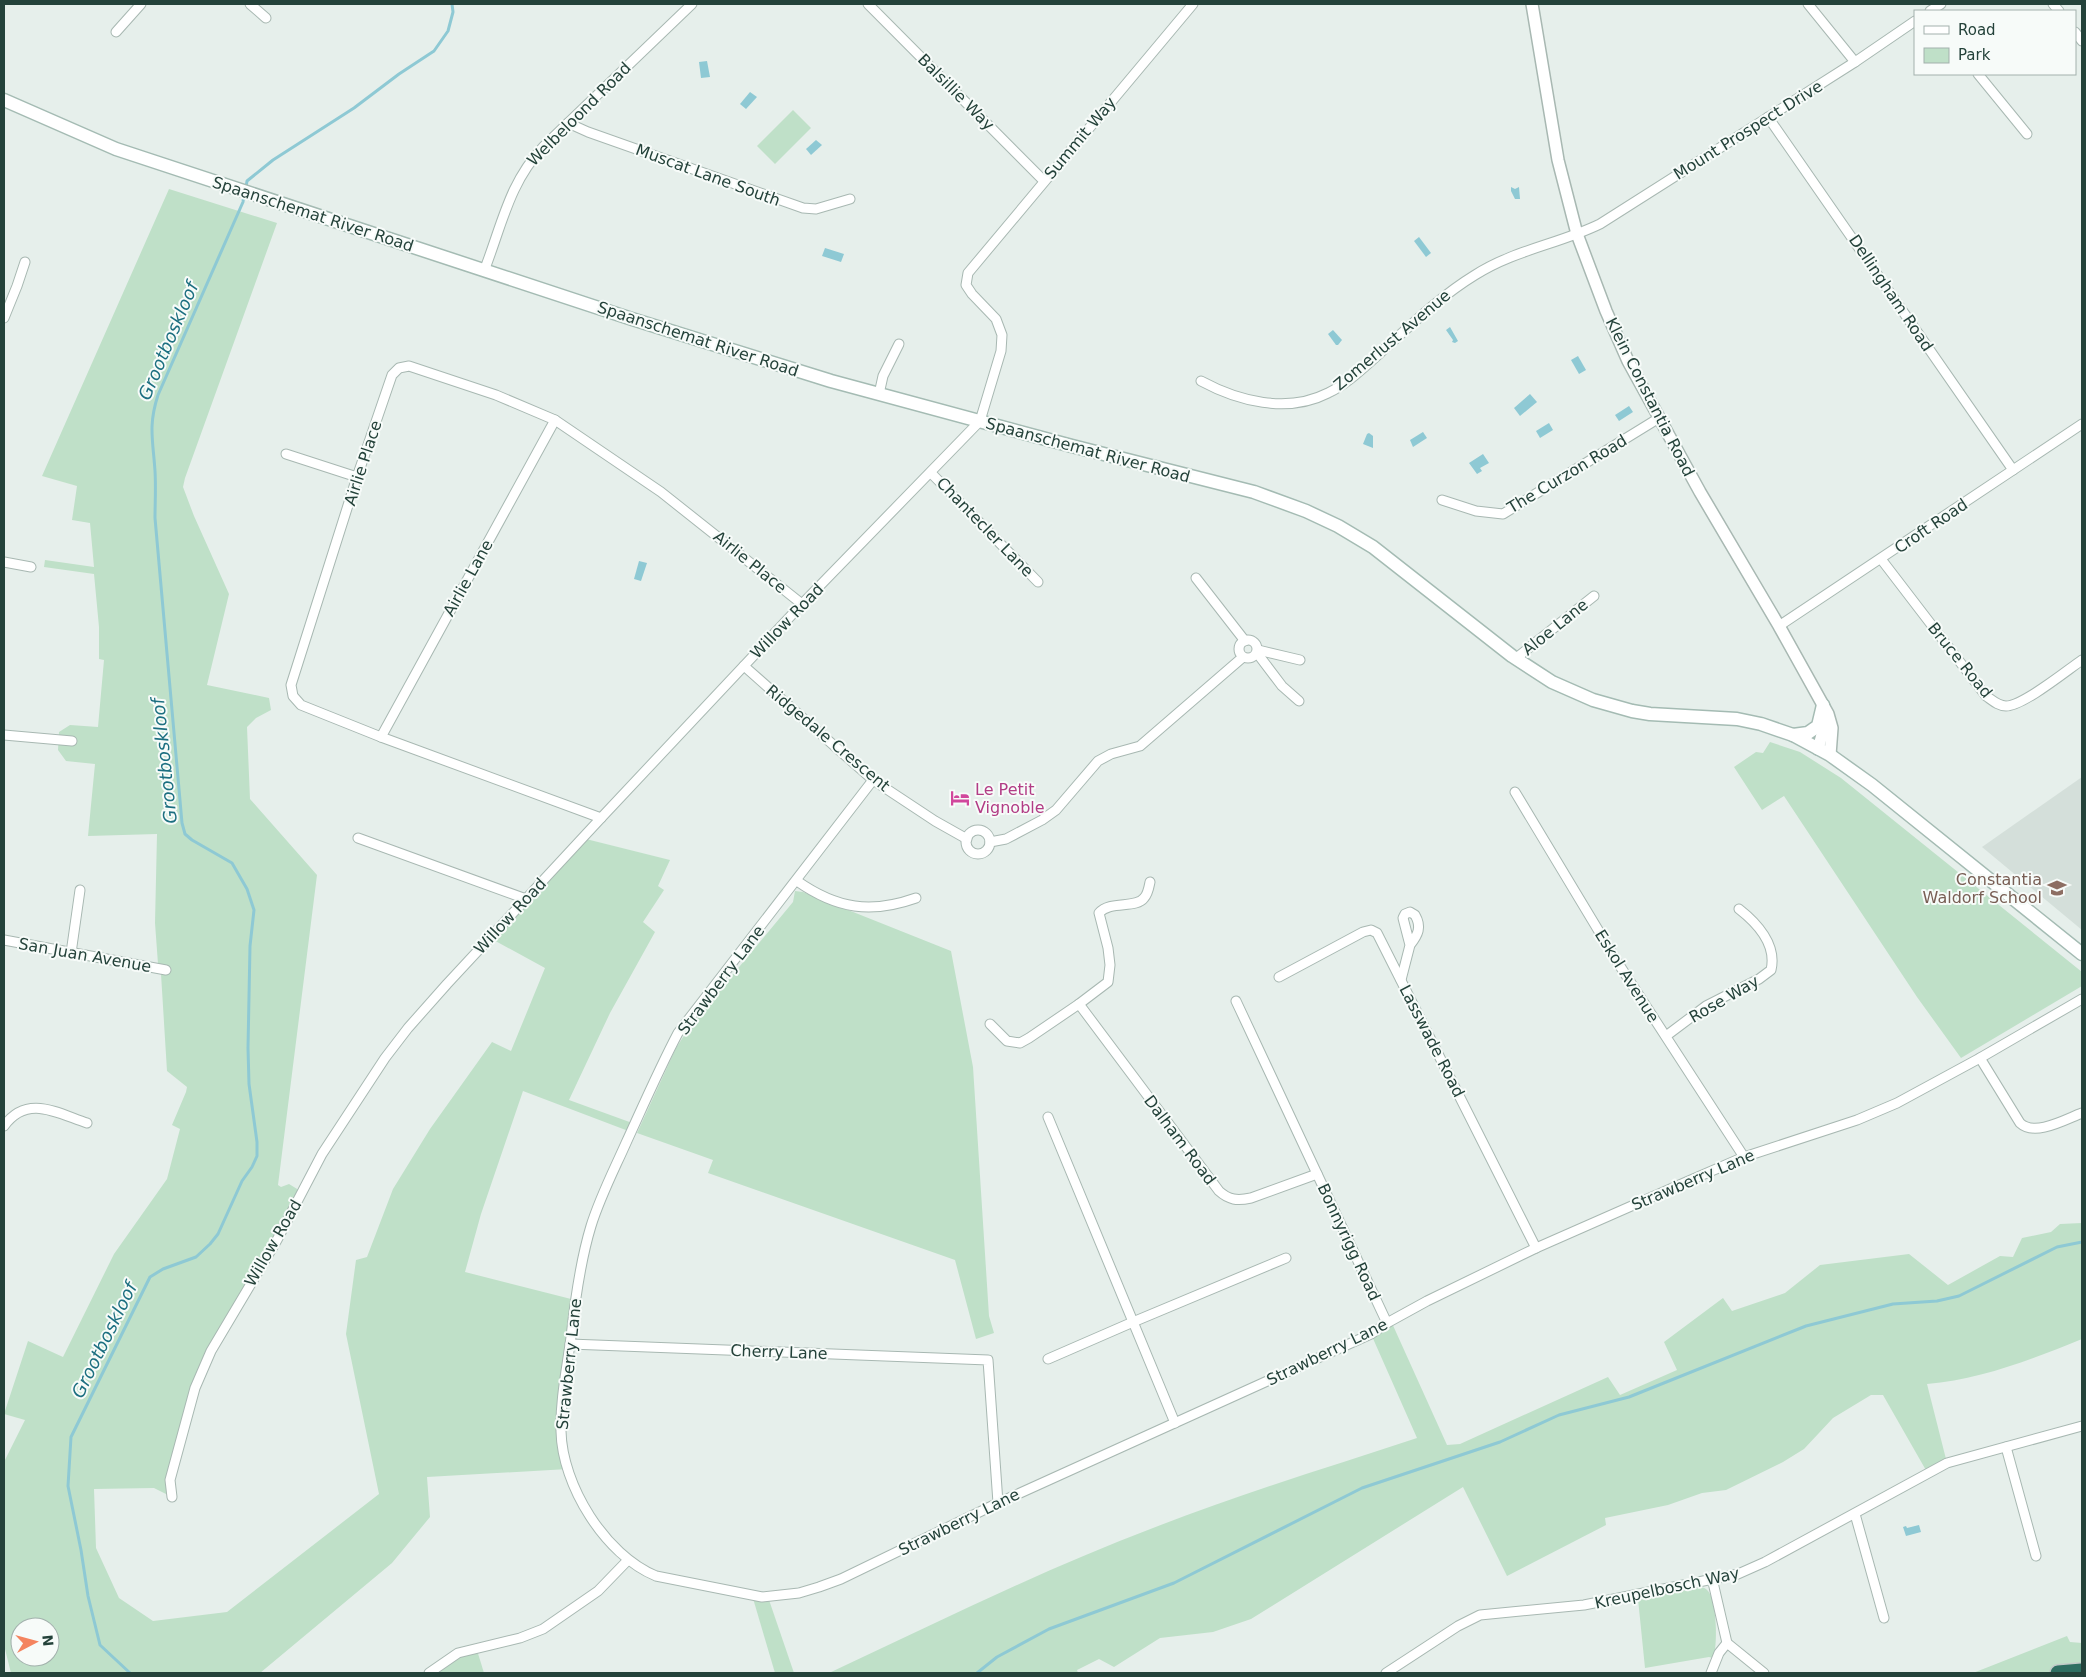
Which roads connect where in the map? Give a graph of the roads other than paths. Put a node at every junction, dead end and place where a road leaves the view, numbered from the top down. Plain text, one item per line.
1 (141, 4) edge
2 (250, 4) edge
3 (692, 4) edge
4 (868, 4) edge
5 (1193, 4) edge
6 (1532, 4) edge
7 (1808, 4) edge
8 (266, 18) dead end
9 (1914, 23) edge
10 (116, 32) dead end
11 (1855, 62) junction
12 (1979, 75) edge
13 (5, 104) edge
14 (1768, 117) junction
15 (568, 123) junction
16 (2027, 134) dead end
17 (1044, 181) junction
18 (850, 199) dead end
19 (1578, 234) junction
20 (25, 262) dead end
21 (484, 270) junction
22 (4, 318) edge
23 (899, 344) dead end
24 (1201, 381) dead end
25 (879, 394) junction
26 (1659, 418) junction
27 (554, 420) junction
28 (980, 421) junction
29 (2082, 424) edge
30 (286, 454) dead end
31 (2013, 470) junction
32 (931, 473) junction
33 (357, 477) junction
34 (1442, 500) dead end
35 (1881, 559) junction
36 (4, 562) edge
37 (31, 567) dead end
38 (1196, 578) dead end
39 (1038, 582) dead end
40 (1594, 596) dead end
41 (802, 604) junction
42 (1779, 626) junction
43 (1245, 641) junction
44 (1257, 651) junction
45 (1244, 658) junction
46 (1516, 659) junction
47 (1300, 660) dead end
48 (2082, 660) edge
49 (744, 666) junction
50 (1299, 701) dead end
51 (1823, 705) junction
52 (4, 735) edge
53 (1793, 735) junction
54 (381, 737) junction
55 (72, 741) dead end
56 (1818, 748) junction
57 (1830, 755) junction
58 (873, 780) junction
59 (1515, 792) dead end
60 (601, 818) junction
61 (358, 838) dead end
62 (966, 839) junction
63 (993, 842) junction
64 (797, 881) junction
65 (1150, 882) dead end
66 (80, 890) dead end
67 (916, 898) dead end
68 (526, 900) junction
69 (1739, 909) dead end
70 (4, 940) edge
71 (1410, 945) dead end
72 (72, 953) junction
73 (2082, 954) edge
74 (166, 970) dead end
75 (1278, 977) dead end
76 (1401, 980) junction
77 (2082, 999) edge
78 (1236, 1001) dead end
79 (1080, 1004) junction
80 (990, 1024) dead end
81 (1666, 1036) junction
82 (1980, 1058) junction
83 (2082, 1113) edge
84 (1048, 1118) dead end
85 (87, 1123) dead end
86 (4, 1126) edge
87 (1744, 1158) junction
88 (1317, 1174) junction
89 (1536, 1248) junction
90 (1286, 1258) dead end
91 (1133, 1322) junction
92 (1387, 1323) junction
93 (570, 1344) junction
94 (1048, 1359) dead end
95 (1175, 1423) junction
96 (2082, 1426) edge
97 (2006, 1447) junction
98 (172, 1497) dead end
99 (998, 1503) junction
100 (1855, 1514) junction
101 (2036, 1556) dead end
102 (628, 1560) junction
103 (1712, 1578) junction
104 (1884, 1618) dead end
105 (1727, 1643) junction
106 (2082, 1671) edge
107 (429, 1673) edge
108 (1386, 1673) edge
109 (1711, 1673) edge
110 (1764, 1673) edge
111 (2058, 1673) edge

1 - 10 street
2 - 8 street
3 - 15 street, Welbeloond Road
4 - 17 street, Balsillie Way
5 - 17 street, Summit Way
6 - 19 street, Klein Constantia Road
7 - 11 street
9 - 11 street, Mount Prospect Drive
11 - 14 street, Mount Prospect Drive
12 - 16 street
13 - 21 main road, Spaanschemat River Road
14 - 19 street, Mount Prospect Drive
14 - 31 street, Dellingham Road
15 - 18 street, Muscat Lane South
15 - 21 street, Welbeloond Road
17 - 28 street, Summit Way
19 - 24 street, Zomerlust Avenue
19 - 26 street, Klein Constantia Road
20 - 22 street
21 - 25 main road, Spaanschemat River Road
23 - 25 street
25 - 28 main road, Spaanschemat River Road
26 - 34 street, The Curzon Road
26 - 42 street, Klein Constantia Road
27 - 33 street, Airlie Place
27 - 41 street, Airlie Place
27 - 54 street, Airlie Lane
28 - 32 street, Willow Road
28 - 46 main road, Spaanschemat River Road
29 - 31 street, Croft Road
30 - 33 street
31 - 35 street, Croft Road
32 - 39 street, Chantecler Lane
32 - 41 street, Willow Road
33 - 54 street, Airlie Place
35 - 42 street, Croft Road
35 - 48 street, Bruce Road
36 - 37 street
38 - 43 street
40 - 46 street, Aloe Lane
41 - 49 street, Willow Road
42 - 51 street, Klein Constantia Road
43 - 44 street
43 - 45 street
44 - 45 street, Ridgedale Crescent
44 - 47 street
44 - 50 street
45 - 63 street, Ridgedale Crescent
46 - 53 main road, Spaanschemat River Road
49 - 58 street, Ridgedale Crescent
49 - 60 street, Willow Road
51 - 53 main road
51 - 56 street, Klein Constantia Road
51 - 57 street, Klein Constantia Road
52 - 55 street
53 - 56 main road, Spaanschemat River Road
54 - 60 street, Airlie Place
56 - 57 main road, Spaanschemat River Road
57 - 73 main road, Spaanschemat River Road
58 - 62 street, Ridgedale Crescent
58 - 64 street, Strawberry Lane
59 - 81 street, Eskol Avenue
60 - 68 street, Willow Road
61 - 68 street
62 - 63 street
62 - 63 street, Ridgedale Crescent
64 - 67 street
64 - 93 street, Strawberry Lane
65 - 79 street
66 - 72 street
68 - 98 street, Willow Road
69 - 81 street, Rose Way
70 - 72 street, San Juan Avenue
71 - 76 street
72 - 74 street, San Juan Avenue
75 - 76 street, Lasswade Road
76 - 89 street, Lasswade Road
77 - 82 street, Strawberry Lane
78 - 88 street, Bonnyrigg Road
79 - 80 street
79 - 88 street, Dalham Road
81 - 87 street, Eskol Avenue
82 - 83 street
82 - 87 street, Strawberry Lane
84 - 91 street
85 - 86 street
87 - 89 street, Strawberry Lane
88 - 92 street, Bonnyrigg Road
89 - 92 street, Strawberry Lane
90 - 91 street
91 - 94 street
91 - 95 street
92 - 95 street, Strawberry Lane
93 - 99 street, Cherry Lane
93 - 102 street, Strawberry Lane
95 - 99 street, Strawberry Lane
96 - 97 street, Kreupelbosch Way
97 - 100 street, Kreupelbosch Way
97 - 101 street
99 - 102 street, Strawberry Lane
100 - 103 street, Kreupelbosch Way
100 - 104 street
102 - 107 street
103 - 105 street
103 - 108 street, Kreupelbosch Way
105 - 109 street
105 - 110 street
106 - 111 highway

